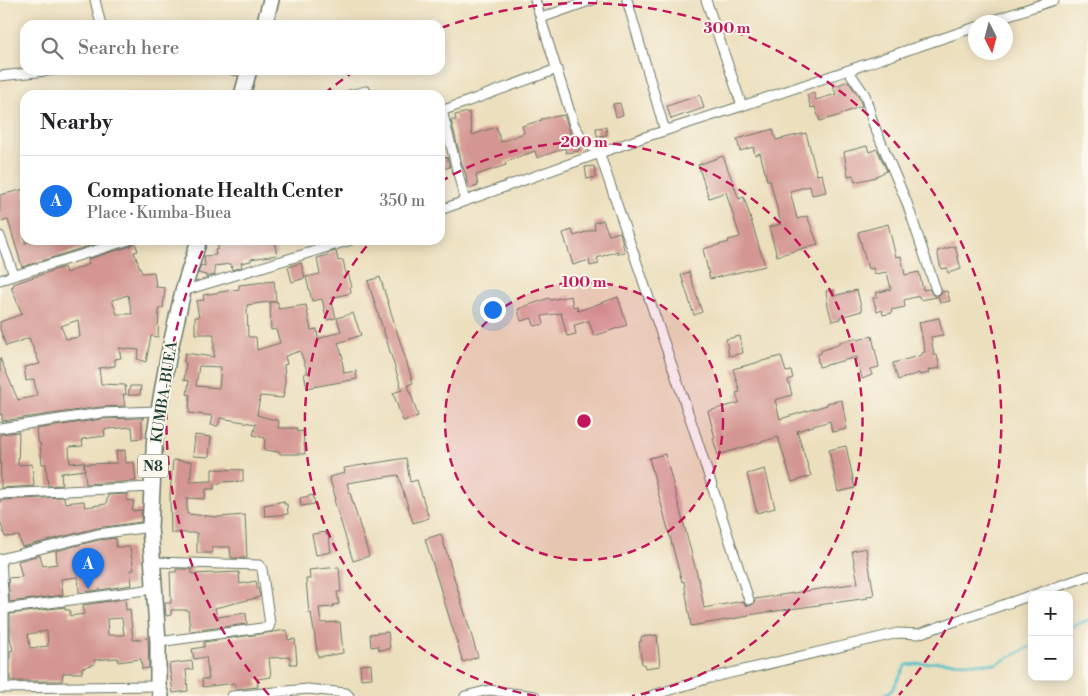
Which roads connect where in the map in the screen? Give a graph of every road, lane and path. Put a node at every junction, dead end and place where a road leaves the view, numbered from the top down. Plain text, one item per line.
1 (95, 0) edge
2 (272, 0) edge
3 (535, 0) edge
4 (592, 0) edge
5 (627, 0) edge
6 (706, 0) edge
7 (1050, 1) edge
8 (1009, 15) edge
9 (541, 18) junction
10 (100, 20) edge
11 (266, 20) edge
12 (968, 30) edge
13 (557, 69) junction
14 (848, 70) junction
15 (20, 74) edge
16 (248, 75) edge
17 (0, 76) edge
18 (243, 90) edge
19 (742, 106) junction
20 (445, 110) edge
21 (445, 126) edge
22 (665, 131) junction
23 (599, 152) junction
24 (465, 201) junction
25 (445, 208) edge
26 (0, 236) edge
27 (113, 245) edge
28 (198, 245) edge
29 (329, 245) edge
30 (14, 275) junction
31 (0, 280) edge
32 (936, 290) dead end
33 (184, 291) junction
34 (158, 411) junction
35 (0, 428) edge
36 (152, 487) junction
37 (0, 494) edge
38 (150, 527) junction
39 (0, 559) edge
40 (152, 562) junction
41 (1088, 576) edge
42 (153, 589) junction
43 (1044, 591) edge
44 (1, 592) edge
45 (1028, 596) edge
46 (749, 600) dead end
47 (4, 610) junction
48 (158, 642) junction
49 (2, 688) edge
50 (160, 691) edge
51 (514, 695) edge
52 (232, 696) edge
53 (349, 696) edge
54 (466, 696) edge
55 (535, 696) edge
56 (650, 696) edge

1 - 10 street
2 - 11 highway
3 - 9 street
4 - 9 street
5 - 22 street
6 - 19 street
7 - 8 street
9 - 13 street
12 - 14 street
13 - 20 street
13 - 23 street
14 - 19 street
14 - 32 street
15 - 17 street
16 - 18 highway
19 - 22 street
21 - 24 street
22 - 23 street
23 - 24 street
23 - 46 street
24 - 25 street
26 - 30 street
27 - 30 street
28 - 33 highway, KUMBA-BUEA / N8
29 - 33 street
30 - 31 street
33 - 34 highway, KUMBA-BUEA / N8
34 - 35 street
34 - 36 highway, KUMBA-BUEA / N8
36 - 37 street
36 - 38 highway, KUMBA-BUEA / N8
38 - 39 street
38 - 40 highway, KUMBA-BUEA / N8
39 - 44 street
40 - 42 highway, KUMBA-BUEA / N8
40 - 48 street
41 - 43 street
42 - 47 street
42 - 48 highway, KUMBA-BUEA / N8
44 - 47 street
45 - 56 street
47 - 49 street
48 - 50 highway, KUMBA-BUEA / N8
49 - 50 street
51 - 54 street
51 - 55 street
52 - 53 street

